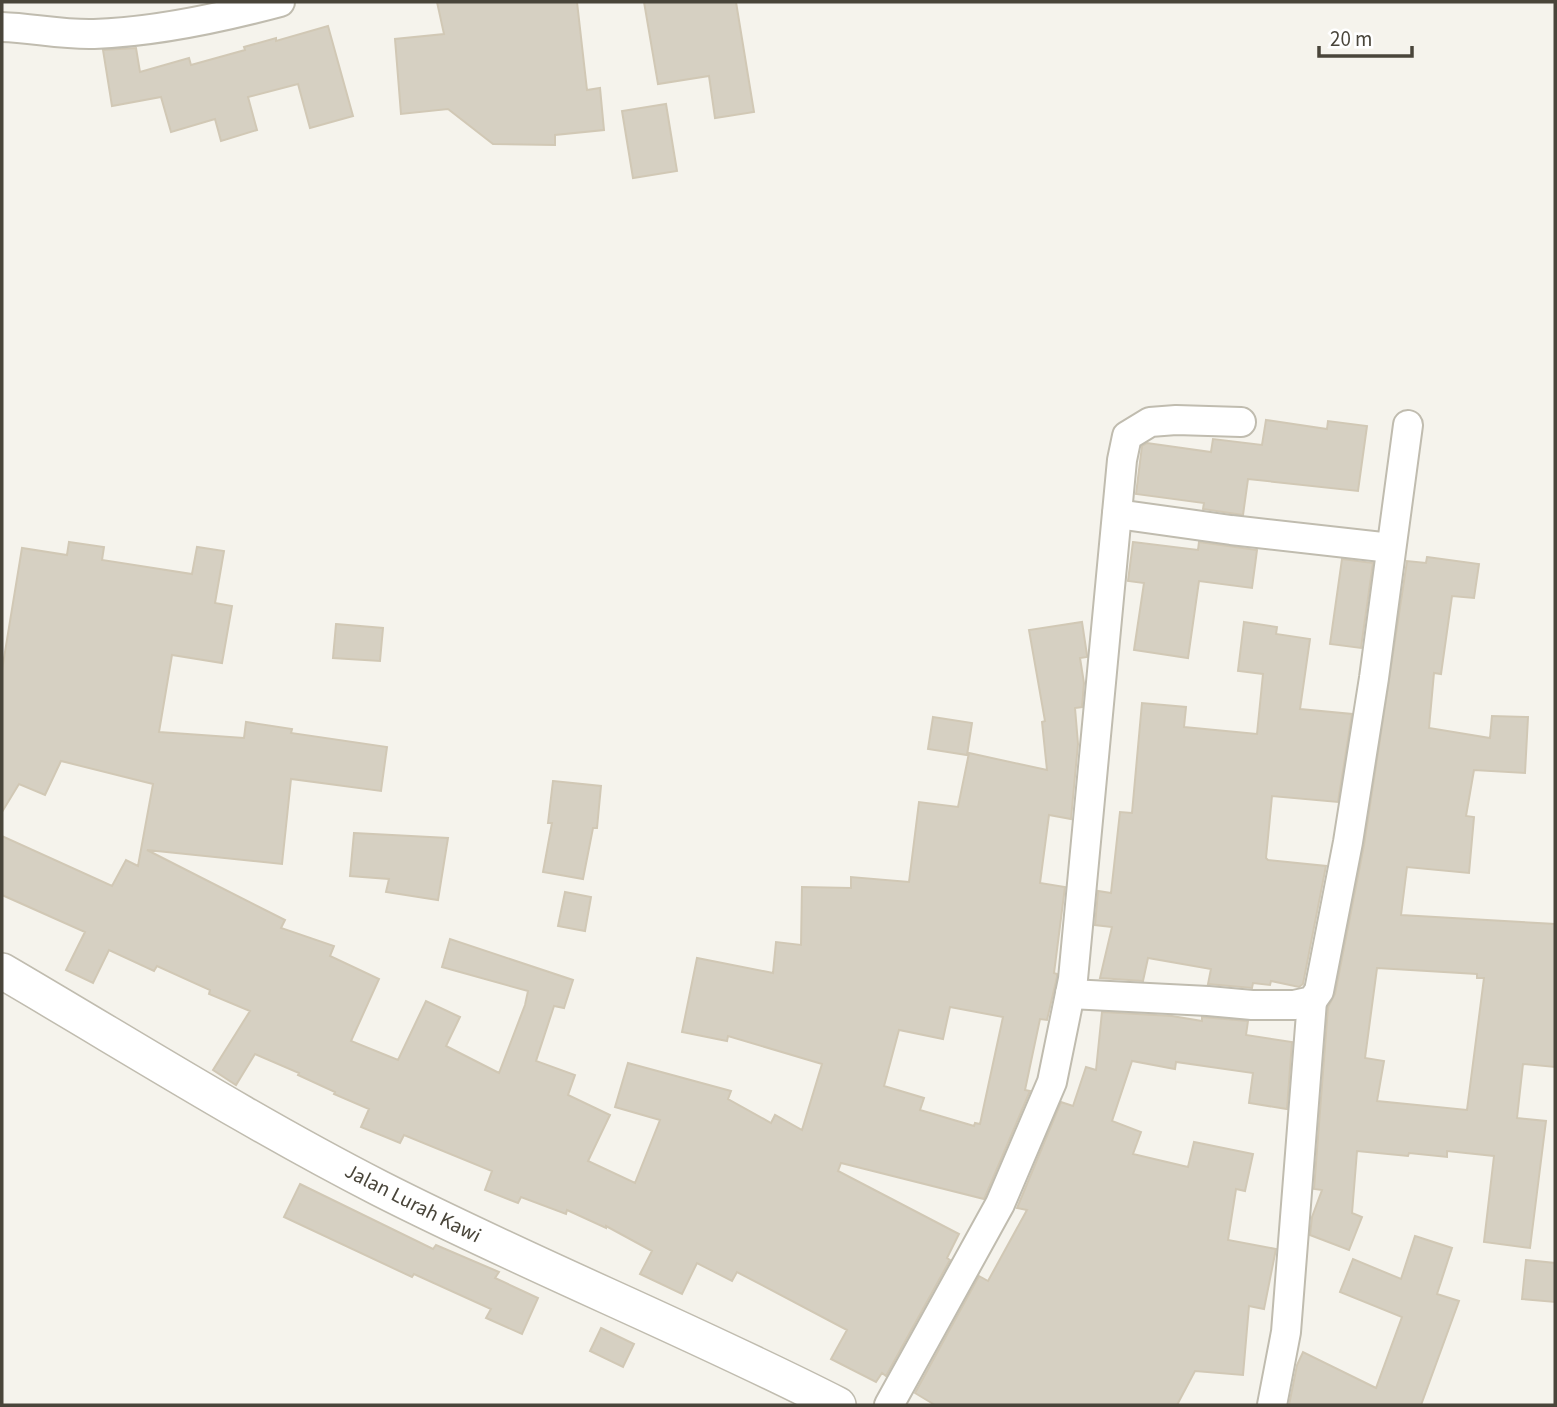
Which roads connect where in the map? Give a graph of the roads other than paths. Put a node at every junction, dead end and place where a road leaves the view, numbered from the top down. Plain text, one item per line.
1 (280, 2) edge
2 (2, 27) edge
3 (1241, 422) dead end
4 (1408, 425) dead end
5 (1117, 514) junction
6 (1391, 548) junction
7 (2, 971) edge
8 (1070, 994) junction
9 (1312, 1001) junction
10 (838, 1405) edge
11 (889, 1405) edge
12 (1272, 1405) edge

1 - 2 street
3 - 5 street
4 - 6 street
5 - 6 street
5 - 8 street
6 - 9 street
7 - 10 street, Jalan Lurah Kawi
8 - 9 street
8 - 11 street
9 - 12 street

